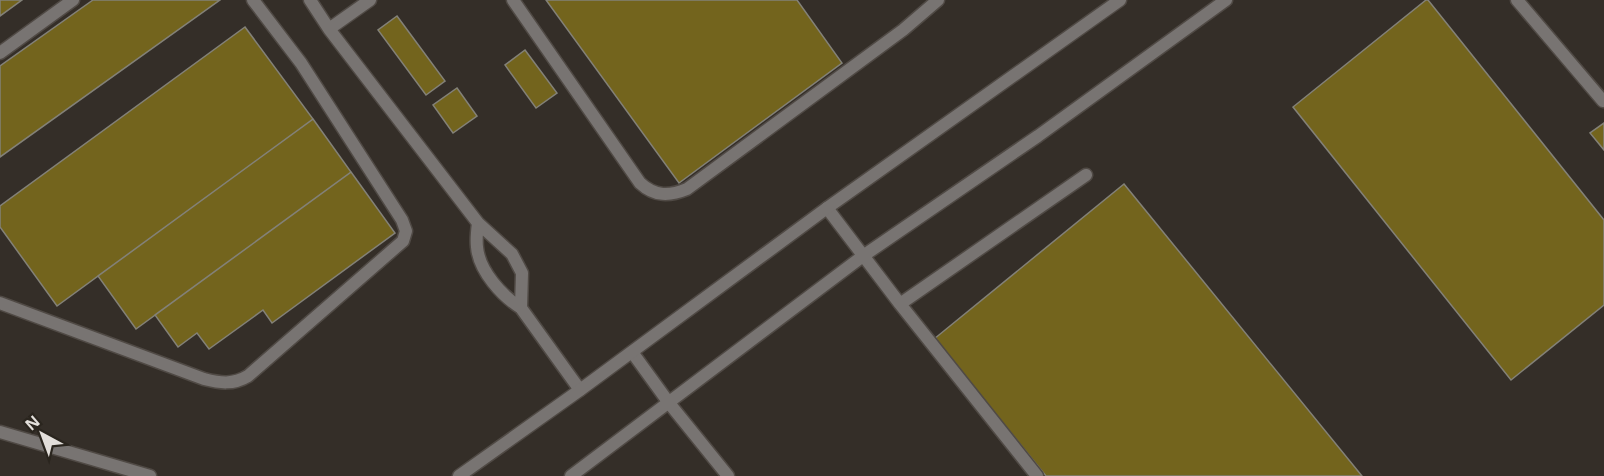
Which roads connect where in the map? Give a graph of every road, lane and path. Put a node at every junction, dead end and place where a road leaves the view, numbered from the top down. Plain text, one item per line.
1 (73, 0) edge
2 (253, 0) edge
3 (310, 0) edge
4 (370, 0) edge
5 (513, 0) edge
6 (938, 0) edge
7 (1120, 0) edge
8 (1226, 0) edge
9 (1517, 0) edge
10 (329, 29) junction
11 (0, 53) edge
12 (1603, 101) edge
13 (1086, 175) dead end
14 (827, 208) junction
15 (478, 223) junction
16 (863, 256) junction
17 (0, 303) edge
18 (900, 304) junction
19 (521, 308) junction
20 (632, 352) junction
21 (580, 390) junction
22 (669, 403) junction
23 (0, 432) edge
24 (150, 476) edge
25 (459, 476) edge
26 (571, 476) edge
27 (728, 476) edge
28 (1037, 476) edge

1 - 11 street
2 - 17 street
3 - 10 street
4 - 10 street
5 - 6 street
7 - 14 street
8 - 16 street
9 - 12 street
10 - 15 street
13 - 18 street
14 - 16 street
14 - 20 street
15 - 19 street
15 - 19 street
16 - 18 street
16 - 22 street
18 - 28 street
19 - 21 street
20 - 21 street
20 - 22 street
21 - 25 street
22 - 26 street
22 - 27 street
23 - 24 street

